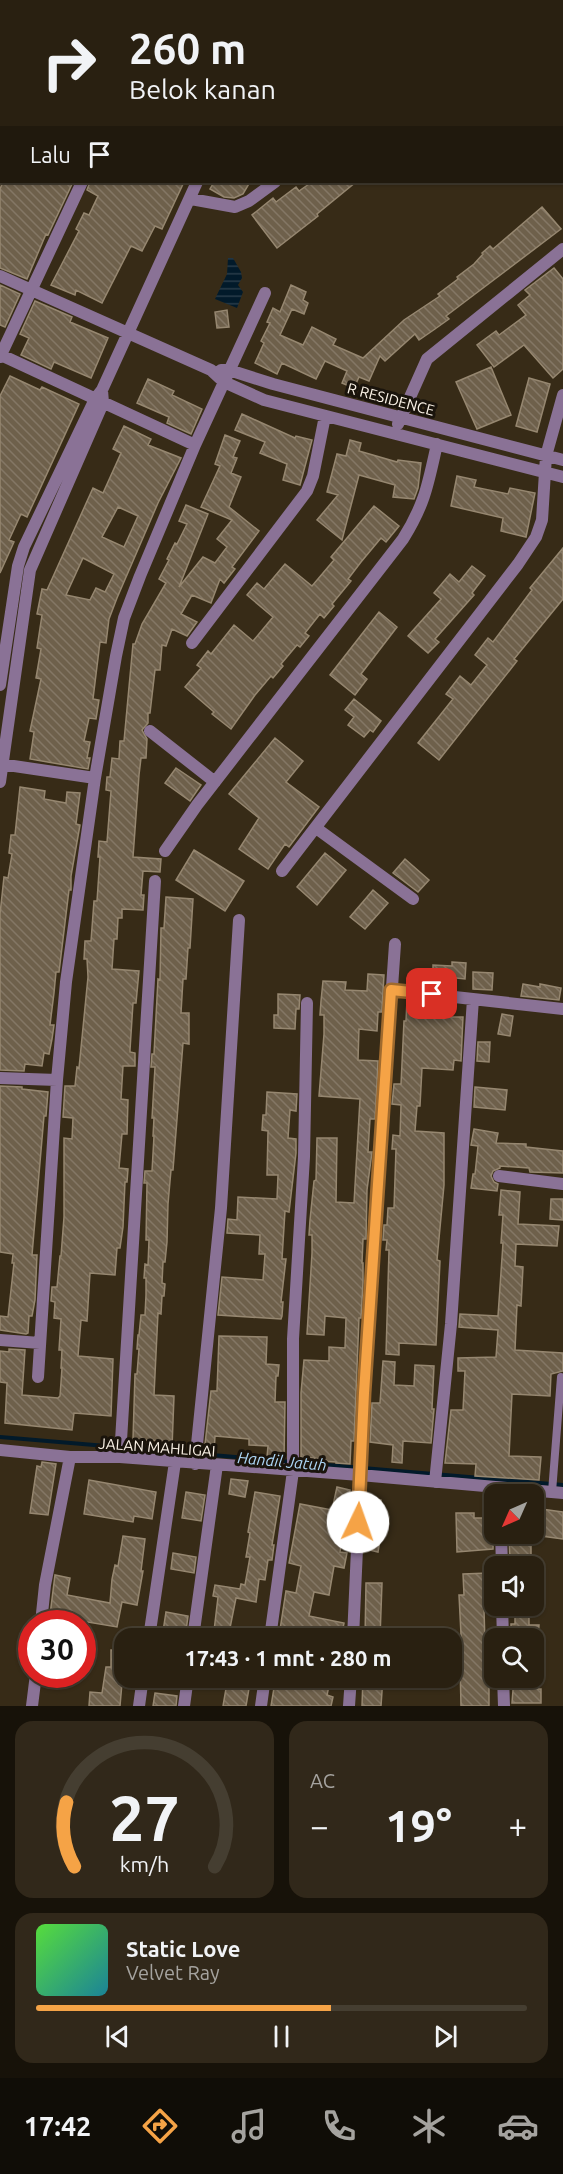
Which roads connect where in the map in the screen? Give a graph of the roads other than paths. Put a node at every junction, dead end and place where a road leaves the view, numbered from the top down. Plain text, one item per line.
1 (82, 183) edge
2 (197, 183) edge
3 (274, 183) edge
4 (191, 199) junction
5 (563, 249) edge
6 (0, 276) edge
7 (31, 289) junction
8 (266, 293) dead end
9 (128, 333) junction
10 (0, 356) edge
11 (226, 376) junction
12 (563, 395) edge
13 (100, 397) junction
14 (325, 416) junction
15 (400, 417) junction
16 (395, 434) junction
17 (437, 444) junction
18 (195, 445) junction
19 (546, 456) junction
20 (563, 460) edge
21 (546, 473) junction
22 (563, 477) edge
23 (24, 547) junction
24 (37, 554) junction
25 (192, 643) dead end
26 (0, 685) edge
27 (150, 731) dead end
28 (1, 765) edge
29 (95, 778) junction
30 (0, 782) edge
31 (215, 782) junction
32 (316, 828) junction
33 (165, 851) dead end
34 (282, 871) dead end
35 (155, 881) dead end
36 (413, 900) dead end
37 (239, 920) dead end
38 (395, 944) dead end
39 (391, 990) junction
40 (473, 999) junction
41 (307, 1003) dead end
42 (563, 1009) edge
43 (0, 1078) edge
44 (57, 1080) junction
45 (499, 1176) dead end
46 (563, 1185) edge
47 (0, 1340) edge
48 (40, 1343) junction
49 (38, 1377) dead end
50 (561, 1377) dead end
51 (120, 1451) junction
52 (0, 1452) edge
53 (69, 1457) junction
54 (196, 1457) junction
55 (176, 1462) junction
56 (293, 1464) junction
57 (217, 1465) junction
58 (360, 1470) junction
59 (436, 1476) junction
60 (484, 1487) edge
61 (555, 1488) edge
62 (42, 1610) edge
63 (151, 1628) edge
64 (194, 1628) edge
65 (271, 1628) edge
66 (353, 1628) edge
67 (34, 1688) edge
68 (141, 1688) edge
69 (186, 1688) edge
70 (263, 1688) edge
71 (350, 1688) edge
72 (504, 1688) edge
73 (32, 1706) edge
74 (139, 1706) edge
75 (184, 1706) edge
76 (261, 1706) edge
77 (349, 1706) edge
78 (504, 1706) edge

1 - 7 street
2 - 4 street
3 - 4 street
4 - 9 street
5 - 15 street
6 - 7 street
7 - 9 street
7 - 10 street
8 - 11 street
9 - 11 street
9 - 13 street
10 - 13 street
11 - 14 street
11 - 15 street, R RESIDENCE
11 - 18 street
12 - 19 street
13 - 18 street
13 - 23 street
13 - 24 street
14 - 16 street
14 - 25 street
15 - 16 street
15 - 19 street, R RESIDENCE
16 - 17 street
17 - 21 street
17 - 31 street
18 - 29 street
19 - 20 street, R RESIDENCE
19 - 21 street
21 - 22 street
21 - 32 street
23 - 24 street
23 - 26 street
24 - 28 street
27 - 31 street
28 - 29 street
28 - 30 street
29 - 44 street
31 - 33 street
32 - 34 street
32 - 36 street
35 - 51 street
37 - 54 street
38 - 39 street
39 - 40 street
39 - 58 street
40 - 42 street
40 - 59 street
41 - 56 street
43 - 44 street
44 - 48 street
45 - 46 street
47 - 48 street
48 - 49 street
50 - 61 lane
51 - 53 street, JALAN MAHLIGAI
51 - 55 street, JALAN MAHLIGAI
52 - 53 street, JALAN MAHLIGAI
53 - 62 street
54 - 55 street, JALAN MAHLIGAI
54 - 57 street, JALAN MAHLIGAI
55 - 63 street
56 - 57 street, JALAN MAHLIGAI
56 - 58 street, JALAN MAHLIGAI
56 - 65 street
57 - 64 street
58 - 59 street, JALAN MAHLIGAI
58 - 66 street
59 - 60 street, JALAN MAHLIGAI
67 - 73 street
68 - 74 street
69 - 75 street
70 - 76 street
71 - 77 street
72 - 78 street

